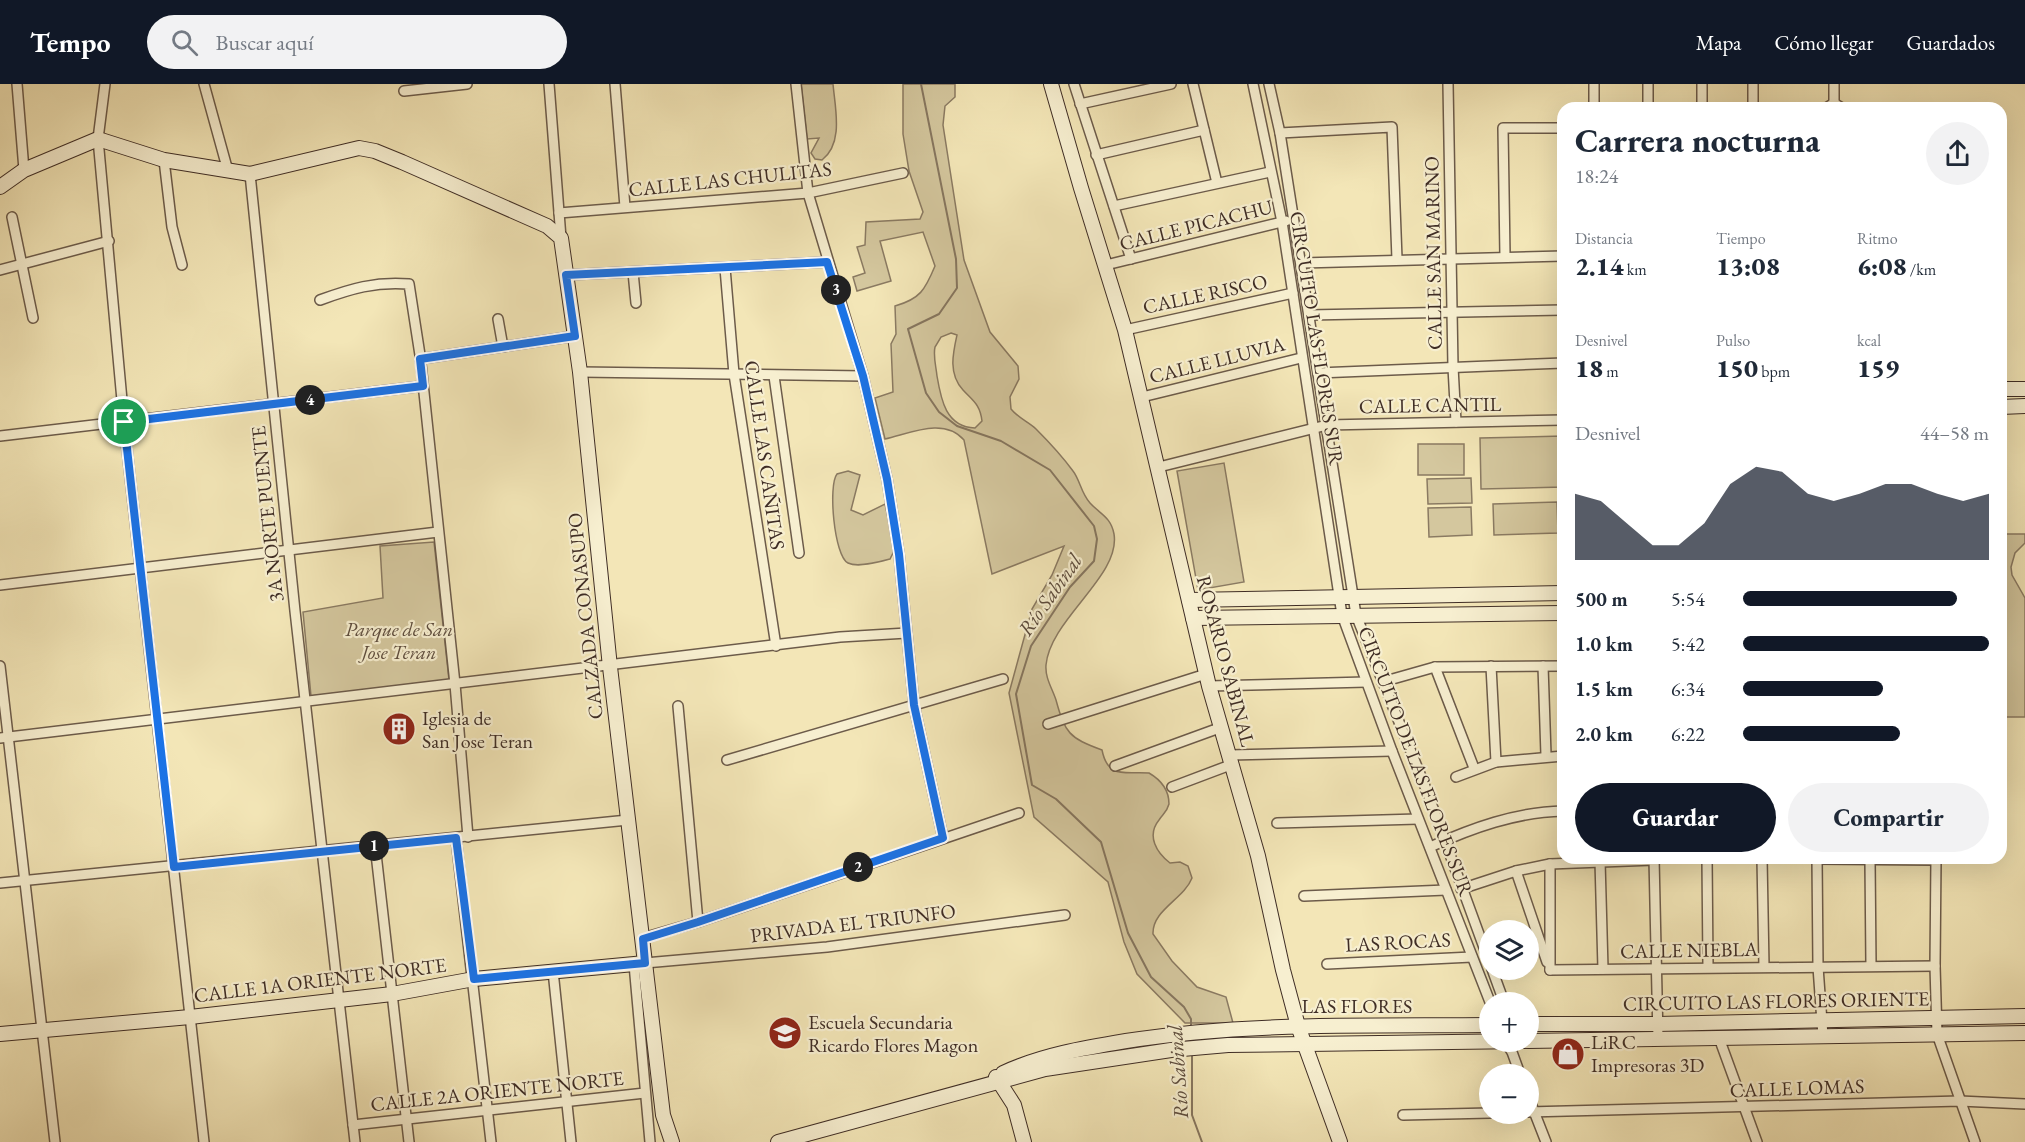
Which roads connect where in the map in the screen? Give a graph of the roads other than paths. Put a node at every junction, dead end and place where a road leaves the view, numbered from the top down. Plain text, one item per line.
1 (17, 84) edge
2 (105, 84) edge
3 (204, 84) edge
4 (467, 84) edge
5 (549, 84) edge
6 (615, 84) edge
7 (796, 84) edge
8 (1043, 84) edge
9 (1051, 84) edge
10 (1074, 84) edge
11 (1171, 84) edge
12 (1193, 84) edge
13 (1253, 84) edge
14 (1269, 84) edge
15 (1448, 84) edge
16 (1594, 84) edge
17 (1648, 84) edge
18 (1702, 84) edge
19 (1752, 84) edge
20 (1834, 84) edge
21 (404, 91) dead end
22 (1594, 102) edge
23 (1648, 102) edge
24 (1702, 102) edge
25 (1753, 102) edge
26 (1834, 102) edge
27 (1080, 105) junction
28 (1557, 128) edge
29 (1204, 130) junction
30 (1280, 133) junction
31 (98, 139) junction
32 (1096, 155) junction
33 (164, 160) junction
34 (24, 170) junction
35 (228, 171) junction
36 (1270, 172) junction
37 (903, 173) dead end
38 (250, 174) junction
39 (1217, 183) junction
40 (0, 187) edge
41 (1081, 188) junction
42 (808, 193) junction
43 (1113, 206) junction
44 (625, 207) junction
45 (559, 213) junction
46 (12, 217) dead end
47 (1295, 220) junction
48 (1282, 222) junction
49 (561, 238) junction
50 (109, 241) junction
51 (1505, 256) junction
52 (1557, 256) edge
53 (1131, 259) junction
54 (1397, 259) junction
55 (1450, 259) junction
56 (827, 262) junction
57 (1302, 262) junction
58 (20, 265) junction
59 (1106, 265) junction
60 (182, 266) dead end
61 (726, 268) junction
62 (0, 270) edge
63 (633, 272) junction
64 (566, 275) junction
65 (1293, 293) junction
66 (320, 300) dead end
67 (636, 303) dead end
68 (1557, 310) edge
69 (1452, 311) junction
70 (1309, 315) junction
71 (33, 318) dead end
72 (498, 319) dead end
73 (1125, 330) junction
74 (575, 336) junction
75 (503, 347) junction
76 (420, 357) junction
77 (1301, 358) junction
78 (1557, 363) edge
79 (1452, 367) junction
80 (580, 372) junction
81 (1318, 373) junction
82 (734, 375) junction
83 (774, 376) junction
84 (863, 376) junction
85 (423, 386) junction
86 (2007, 389) edge
87 (2025, 389) edge
88 (1142, 397) junction
89 (274, 405) junction
90 (2007, 406) edge
91 (2025, 406) edge
92 (1557, 420) edge
93 (124, 422) junction
94 (1456, 422) junction
95 (1327, 424) junction
96 (1313, 429) junction
97 (0, 436) edge
98 (1159, 467) junction
99 (438, 532) junction
100 (290, 552) junction
101 (799, 553) dead end
102 (140, 568) junction
103 (0, 585) edge
104 (1557, 593) edge
105 (1338, 598) junction
106 (1353, 598) junction
107 (1189, 600) junction
108 (1557, 613) edge
109 (1349, 615) junction
110 (1193, 618) junction
111 (907, 633) junction
112 (776, 646) junction
113 (0, 666) edge
114 (1491, 666) junction
115 (1543, 666) junction
116 (1557, 666) edge
117 (610, 667) junction
118 (1435, 667) junction
119 (1003, 679) dead end
120 (1208, 680) junction
121 (1366, 682) junction
122 (1382, 682) junction
123 (455, 684) junction
124 (305, 703) junction
125 (914, 705) junction
126 (678, 706) dead end
127 (157, 720) junction
128 (1048, 723) dead end
129 (1222, 727) junction
130 (4, 738) edge
131 (1392, 751) junction
132 (1546, 755) junction
133 (1557, 756) edge
134 (1232, 759) junction
135 (727, 760) dead end
136 (1496, 762) junction
137 (1115, 766) dead end
138 (1474, 768) junction
139 (1456, 777) dead end
140 (1172, 787) dead end
141 (1557, 811) edge
142 (1019, 813) dead end
143 (1418, 819) junction
144 (628, 820) junction
145 (1277, 823) dead end
146 (468, 837) junction
147 (456, 838) junction
148 (943, 838) junction
149 (1445, 840) junction
150 (375, 845) junction
151 (1430, 847) junction
152 (323, 850) junction
153 (1550, 864) junction
154 (1557, 864) edge
155 (1600, 864) edge
156 (1654, 864) edge
157 (1707, 864) edge
158 (1762, 864) edge
159 (1817, 864) edge
160 (1870, 864) edge
161 (1936, 864) edge
162 (174, 867) junction
163 (1516, 871) junction
164 (23, 881) junction
165 (0, 883) edge
166 (1461, 889) junction
167 (1446, 890) junction
168 (1304, 896) dead end
169 (1065, 915) dead end
170 (698, 922) junction
171 (1479, 936) edge
172 (643, 939) junction
173 (1472, 957) junction
174 (639, 964) junction
175 (1327, 964) dead end
176 (1871, 966) junction
177 (1935, 966) junction
178 (1708, 967) junction
179 (1764, 967) junction
180 (1818, 967) junction
181 (1603, 969) junction
182 (1657, 969) junction
183 (1550, 970) junction
184 (553, 971) junction
185 (474, 979) junction
186 (1486, 992) edge
187 (392, 994) junction
188 (340, 1000) junction
189 (2025, 1016) edge
190 (190, 1017) junction
191 (1935, 1017) junction
192 (1822, 1019) junction
193 (1539, 1024) edge
194 (1657, 1024) junction
195 (1479, 1025) edge
196 (1298, 1026) junction
197 (40, 1029) junction
198 (2025, 1033) edge
199 (0, 1034) edge
200 (1937, 1034) junction
201 (1823, 1036) junction
202 (1719, 1038) junction
203 (1658, 1039) junction
204 (1539, 1041) edge
205 (1479, 1043) edge
206 (1305, 1044) junction
207 (1078, 1049) junction
208 (1082, 1063) junction
209 (997, 1079) junction
210 (645, 1093) junction
211 (567, 1101) junction
212 (1960, 1101) junction
213 (2025, 1104) edge
214 (1746, 1107) junction
215 (487, 1108) junction
216 (1539, 1112) edge
217 (1479, 1113) edge
218 (1403, 1115) dead end
219 (406, 1120) junction
220 (1537, 1124) edge
221 (353, 1125) junction
222 (55, 1142) edge
223 (204, 1142) edge
224 (355, 1142) edge
225 (409, 1142) edge
226 (491, 1142) edge
227 (571, 1142) edge
228 (650, 1142) edge
229 (672, 1142) edge
230 (778, 1142) edge
231 (1024, 1142) edge
232 (1340, 1142) edge
233 (1546, 1142) edge
234 (1757, 1142) edge
235 (1975, 1142) edge

1 - 34 street
2 - 31 street
3 - 35 street
4 - 21 street
5 - 45 street, CALZADA CONASUPO
6 - 44 street
7 - 42 street
8 - 41 street, ROSARIO SABINAL
9 - 41 street, ROSARIO SABINAL
10 - 27 street
11 - 27 street
12 - 29 street
13 - 36 street, CIRCUITO LAS FLORES SUR
14 - 30 street, CIRCUITO LAS FLORES SUR
15 - 55 street, CALLE SAN MARINO
16 - 22 street
17 - 23 street
18 - 24 street
19 - 25 street
20 - 26 street
27 - 32 street
28 - 51 street
29 - 32 street
29 - 39 street
30 - 47 street, CIRCUITO LAS FLORES SUR
30 - 54 street
31 - 33 street
31 - 34 street
31 - 50 street
32 - 43 street
33 - 35 street
33 - 60 street
34 - 40 street
35 - 38 street
36 - 39 street
36 - 48 street, CIRCUITO LAS FLORES SUR
37 - 42 street, CALLE LAS CHULITAS
38 - 49 street
38 - 89 street, 3A NORTE PUENTE
39 - 43 street
41 - 59 street, ROSARIO SABINAL
42 - 44 street, CALLE LAS CHULITAS
42 - 56 street
43 - 53 street
44 - 45 street, CALLE LAS CHULITAS
45 - 49 street, CALZADA CONASUPO
46 - 58 street
47 - 48 street, CALLE PICACHU
47 - 57 street, CIRCUITO LAS FLORES SUR
48 - 53 street, CALLE PICACHU
48 - 65 street, CIRCUITO LAS FLORES SUR
49 - 64 street, CALZADA CONASUPO
50 - 58 street
50 - 93 street
51 - 52 street
51 - 55 street
53 - 59 street, CALLE PICACHU
54 - 55 street
54 - 57 street
55 - 69 street, CALLE SAN MARINO
56 - 61 street
56 - 84 street
57 - 70 street, CIRCUITO LAS FLORES SUR
58 - 62 street
58 - 71 street
59 - 73 street, ROSARIO SABINAL
61 - 63 street
61 - 82 street, CALLE LAS CAÑITAS
63 - 64 street
63 - 67 street
64 - 74 street, CALZADA CONASUPO
65 - 73 street, CALLE RISCO
65 - 77 street, CIRCUITO LAS FLORES SUR
66 - 76 street
68 - 69 street
69 - 70 street
69 - 79 street, CALLE SAN MARINO
70 - 81 street, CIRCUITO LAS FLORES SUR
72 - 75 street
73 - 88 street, ROSARIO SABINAL
74 - 75 street
74 - 80 street, CALZADA CONASUPO
75 - 76 street
76 - 85 street
77 - 88 street, CALLE LLUVIA
77 - 96 street, CIRCUITO LAS FLORES SUR
78 - 79 street
79 - 81 street
79 - 94 street, CALLE SAN MARINO
80 - 82 street
80 - 117 street, CALZADA CONASUPO
81 - 95 street, CIRCUITO LAS FLORES SUR
82 - 83 street
82 - 112 street, CALLE LAS CAÑITAS
83 - 84 street
83 - 101 street
84 - 111 street
85 - 89 street
85 - 99 street
86 - 87 street
88 - 98 street, ROSARIO SABINAL
89 - 93 street
89 - 100 street, 3A NORTE PUENTE
90 - 91 street
92 - 94 street, CALLE CANTIL
93 - 97 street
93 - 102 street
94 - 95 street, CALLE CANTIL
95 - 96 street, CALLE CANTIL
95 - 106 street, CIRCUITO LAS FLORES SUR
96 - 98 street, CALLE CANTIL
96 - 105 street, CIRCUITO LAS FLORES SUR
98 - 107 street, ROSARIO SABINAL
99 - 100 street
99 - 123 street
100 - 102 street
100 - 124 street, 3A NORTE PUENTE
102 - 103 street
102 - 127 street
104 - 106 street
105 - 106 street
105 - 107 street
105 - 109 street, CIRCUITO DE LAS FLORES SUR
106 - 109 street
107 - 110 street, ROSARIO SABINAL
108 - 109 street
109 - 110 street
109 - 121 street, CIRCUITO DE LAS FLORES SUR
109 - 122 street
110 - 120 street, ROSARIO SABINAL
111 - 112 street
111 - 125 street
112 - 117 street
113 - 130 street
114 - 115 street
114 - 118 street
114 - 136 street
115 - 116 street
115 - 132 street
117 - 123 street
117 - 144 street, CALZADA CONASUPO
118 - 122 street
118 - 138 street
119 - 125 street
120 - 121 street
120 - 128 street
120 - 129 street, ROSARIO SABINAL
121 - 131 street, CIRCUITO DE LAS FLORES SUR
122 - 149 street
123 - 124 street
123 - 146 street
124 - 127 street
124 - 152 street, 3A NORTE PUENTE
125 - 135 street
125 - 148 street
126 - 170 street
127 - 130 street
127 - 162 street
129 - 134 street, ROSARIO SABINAL
129 - 137 street
130 - 164 street
131 - 134 street
131 - 143 street, CIRCUITO DE LAS FLORES SUR
132 - 133 street
132 - 136 street
134 - 140 street
134 - 196 street, ROSARIO SABINAL
136 - 138 street
138 - 139 street
141 - 149 street
142 - 148 street
143 - 145 street
143 - 151 street, CIRCUITO DE LAS FLORES SUR
144 - 146 street
144 - 172 street, CALZADA CONASUPO
146 - 147 street
147 - 150 street
147 - 185 street
148 - 170 street
149 - 151 street
149 - 166 street
150 - 152 street
150 - 187 street
151 - 167 street, CIRCUITO DE LAS FLORES SUR
152 - 162 street
152 - 188 street, 3A NORTE PUENTE
153 - 154 street
153 - 163 street
153 - 183 street
155 - 181 street
156 - 182 street
157 - 178 street
158 - 179 street
159 - 180 street
160 - 176 street
161 - 177 street
162 - 164 street
162 - 190 street
163 - 166 street
163 - 183 street
164 - 165 street
164 - 197 street
166 - 171 street
167 - 168 street
167 - 173 street, CIRCUITO DE LAS FLORES SUR
169 - 174 street, PRIVADA EL TRIUNFO
170 - 172 street
172 - 174 street, CALZADA CONASUPO
173 - 175 street, LAS ROCAS
173 - 186 street, CIRCUITO DE LAS FLORES SUR
174 - 184 street, CALLE 1A ORIENTE NORTE
174 - 210 street
174 - 229 street, CALZADA CONASUPO
176 - 177 street, CALLE NIEBLA
176 - 180 street, CALLE NIEBLA
177 - 191 street
178 - 179 street, CALLE NIEBLA
178 - 182 street, CALLE NIEBLA
179 - 180 street, CALLE NIEBLA
180 - 192 street
181 - 182 street, CALLE NIEBLA
181 - 183 street, CALLE NIEBLA
182 - 194 street
184 - 185 street, CALLE 1A ORIENTE NORTE
184 - 211 street
185 - 187 street, CALLE 1A ORIENTE NORTE
185 - 215 street
187 - 188 street, CALLE 1A ORIENTE NORTE
187 - 219 street
188 - 190 street, CALLE 1A ORIENTE NORTE
188 - 221 street, 3A NORTE PUENTE
189 - 191 street, CIRCUITO LAS FLORES ORIENTE
190 - 197 street, CALLE 1A ORIENTE NORTE
190 - 223 street
191 - 192 street, CIRCUITO LAS FLORES ORIENTE
191 - 200 street
192 - 194 street, CIRCUITO LAS FLORES ORIENTE
192 - 201 street
193 - 194 street, CIRCUITO LAS FLORES ORIENTE
194 - 203 street
195 - 196 street, LAS FLORES
196 - 206 street, ROSARIO SABINAL
196 - 207 street, LAS FLORES
197 - 199 street, CALLE 1A ORIENTE NORTE
197 - 222 street
198 - 200 street
200 - 201 street
200 - 212 street
201 - 202 street
202 - 203 street
202 - 214 street
203 - 204 street
205 - 206 street
206 - 208 street
206 - 232 street, ROSARIO SABINAL
207 - 208 street
207 - 209 street, LAS FLORES
208 - 209 street
209 - 230 street
209 - 231 street
210 - 211 street, CALLE 2A ORIENTE NORTE
210 - 228 street
211 - 215 street, CALLE 2A ORIENTE NORTE
211 - 227 street
212 - 213 street, CALLE LOMAS
212 - 214 street, CALLE LOMAS
212 - 235 street
214 - 216 street, CALLE LOMAS
214 - 234 street
215 - 219 street, CALLE 2A ORIENTE NORTE
215 - 226 street
217 - 218 street
219 - 221 street, CALLE 2A ORIENTE NORTE
219 - 225 street
220 - 233 street
221 - 224 street, 3A NORTE PUENTE

